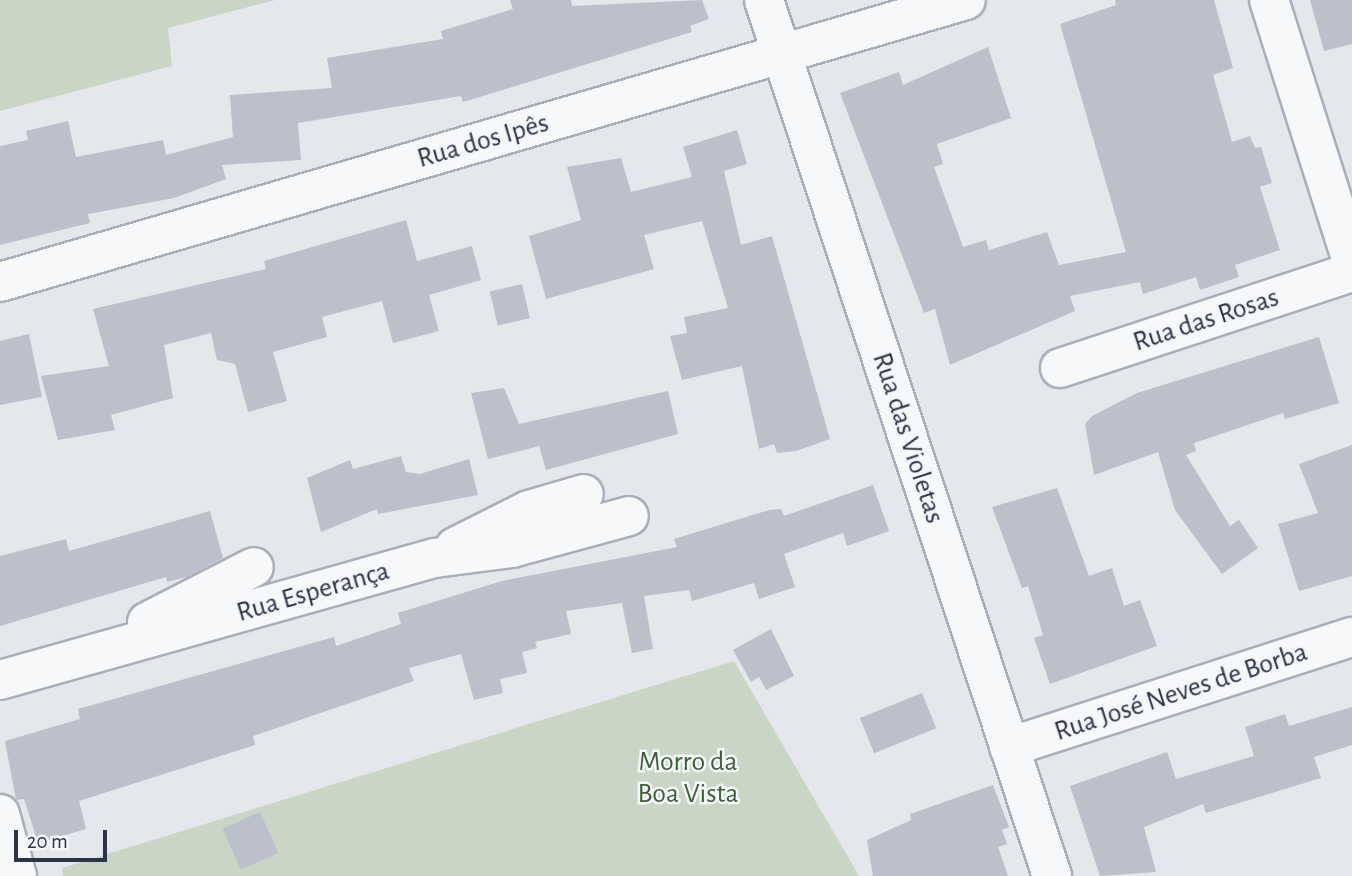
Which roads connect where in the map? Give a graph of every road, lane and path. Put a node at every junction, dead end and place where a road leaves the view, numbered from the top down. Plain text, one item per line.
1 (764, 0) edge
2 (966, 0) edge
3 (1269, 0) edge
4 (782, 54) junction
5 (1352, 261) edge
6 (1352, 272) edge
7 (0, 282) edge
8 (1060, 368) dead end
9 (584, 494) dead end
10 (629, 516) dead end
11 (435, 558) junction
12 (254, 567) dead end
13 (1352, 637) edge
14 (70, 661) junction
15 (0, 680) edge
16 (1009, 747) junction
17 (0, 814) edge
18 (16, 876) edge
19 (1052, 876) edge

1 - 4 street, Rua das Violetas
2 - 4 street, Rua dos Ipês
3 - 5 street
4 - 7 street, Rua dos Ipês
4 - 16 street, Rua das Violetas
6 - 8 street, Rua das Rosas
9 - 11 street
10 - 11 street, Rua Esperança
11 - 14 street, Rua Esperança
12 - 14 street
13 - 16 street, Rua José Neves de Borba
14 - 15 street, Rua Esperança
16 - 19 street, Rua das Violetas
17 - 18 street

